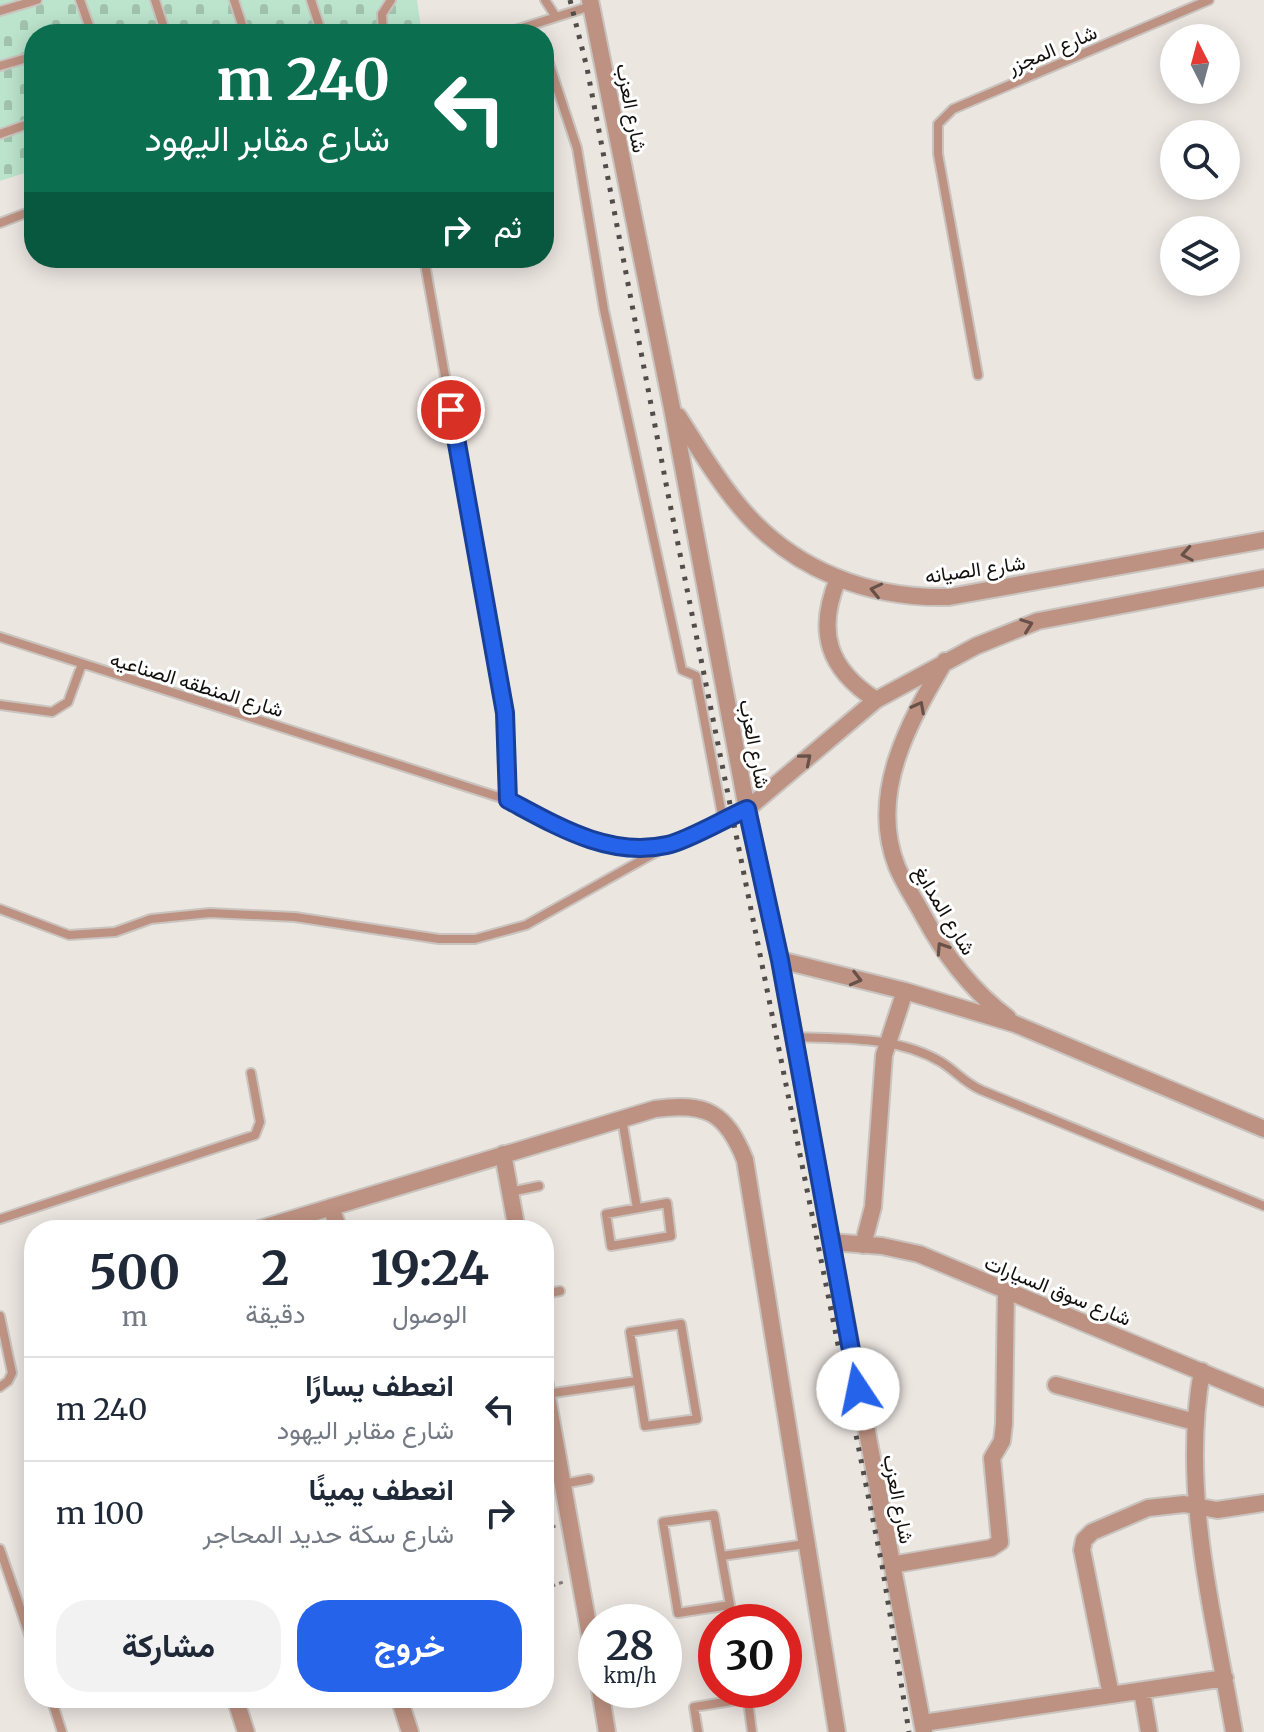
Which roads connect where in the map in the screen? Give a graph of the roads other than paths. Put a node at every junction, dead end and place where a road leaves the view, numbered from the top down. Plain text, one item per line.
1 (37, 0) edge
2 (80, 0) edge
3 (155, 0) edge
4 (234, 0) edge
5 (311, 0) edge
6 (391, 0) edge
7 (545, 0) edge
8 (1209, 0) edge
9 (590, 3) edge
10 (0, 11) edge
11 (556, 17) junction
12 (536, 23) joint
13 (88, 24) edge
14 (163, 24) edge
15 (242, 24) edge
16 (319, 24) edge
17 (382, 24) edge
18 (533, 24) edge
19 (24, 59) edge
20 (0, 66) edge
21 (554, 78) edge
22 (24, 126) edge
23 (0, 134) edge
24 (24, 214) edge
25 (0, 223) edge
26 (426, 268) edge
27 (978, 375) dead end
28 (672, 408) junction
29 (1264, 540) edge
30 (1264, 578) edge
31 (838, 579) junction
32 (0, 637) edge
33 (945, 661) junction
34 (82, 664) junction
35 (876, 700) junction
36 (0, 705) edge
37 (508, 800) junction
38 (747, 809) junction
39 (723, 820) junction
40 (668, 845) junction
41 (0, 909) edge
42 (780, 960) junction
43 (905, 991) junction
44 (1015, 1024) junction
45 (794, 1037) junction
46 (888, 1043) junction
47 (251, 1073) dead end
48 (622, 1119) junction
49 (1264, 1129) edge
50 (503, 1154) junction
51 (539, 1186) dead end
52 (510, 1192) junction
53 (1264, 1206) edge
54 (331, 1207) junction
55 (637, 1208) junction
56 (0, 1219) edge
57 (289, 1220) edge
58 (336, 1220) edge
59 (515, 1220) edge
60 (831, 1242) junction
61 (863, 1245) junction
62 (1006, 1290) junction
63 (560, 1291) dead end
64 (554, 1292) edge
65 (0, 1316) edge
66 (1202, 1371) junction
67 (637, 1381) junction
68 (1056, 1385) dead end
69 (554, 1386) edge
70 (0, 1387) edge
71 (1264, 1398) edge
72 (1195, 1422) junction
73 (554, 1436) edge
74 (589, 1479) dead end
75 (563, 1484) junction
76 (1264, 1503) edge
77 (1198, 1508) junction
78 (807, 1544) junction
79 (0, 1549) edge
80 (722, 1556) junction
81 (891, 1565) junction
82 (584, 1604) edge
83 (24, 1620) edge
84 (1225, 1678) junction
85 (1142, 1691) junction
86 (1111, 1695) junction
87 (54, 1708) edge
88 (238, 1708) edge
89 (402, 1708) edge
90 (603, 1708) edge
91 (923, 1728) edge
92 (62, 1732) edge
93 (246, 1732) edge
94 (409, 1732) edge
95 (607, 1732) edge
96 (698, 1732) edge
97 (752, 1732) edge
98 (837, 1732) edge
99 (1149, 1732) edge
100 (1234, 1732) edge

1 - 10 lane
2 - 13 lane
3 - 14 lane
4 - 15 lane
5 - 16 lane
6 - 17 lane
7 - 11 lane
8 - 27 lane, شارع المجزر
9 - 11 lane
9 - 28 street, شارع العزب
11 - 12 lane
12 - 18 lane
19 - 20 lane
21 - 39 lane
22 - 23 lane
24 - 25 lane
26 - 37 lane
28 - 31 street, شارع الصيانه
28 - 38 street, شارع العزب
29 -> 31 street, شارع الصيانه
33 -> 30 street
31 - 35 street
32 - 34 lane, شارع المنطقه الصناعيه
33 - 35 street
44 -> 33 street, شارع المدابغ
34 - 36 lane
34 - 37 lane, شارع المنطقه الصناعيه
38 -> 35 street
37 - 40 lane, شارع المنطقه الصناعيه
38 - 39 lane
38 - 42 street, شارع العزب
39 - 40 lane
40 - 41 lane
42 -> 43 street, شارع المدابغ
42 - 45 street, شارع العزب
43 - 44 street, شارع المدابغ
43 - 46 street
44 - 49 street, شارع المدابغ
45 - 46 lane
45 - 60 street, شارع العزب
46 - 53 lane
46 - 61 street
47 - 56 lane
48 - 50 street
48 - 55 lane
48 - 78 street
50 - 52 street
50 - 54 street
51 - 52 lane
52 - 59 street
54 - 57 street
54 - 58 street
55 - 55 lane
60 - 61 street, شارع سوق السيارات
60 - 81 street, شارع العزب
61 - 62 street, شارع سوق السيارات
62 - 66 street, شارع سوق السيارات
62 - 81 street
63 - 64 lane
65 - 70 lane
66 - 71 street, شارع سوق السيارات
66 - 72 street
67 - 67 lane
67 - 69 lane
68 - 72 street
72 - 77 street
73 - 75 street
74 - 75 lane
75 - 82 street
76 - 77 street
77 - 84 street
77 - 86 street
78 - 80 lane
78 - 98 street
79 - 83 lane
80 - 80 lane
81 - 91 street, شارع العزب
84 - 85 street
84 - 100 street
85 - 86 street
85 - 99 street
86 - 91 street
87 - 92 lane
88 - 93 street
89 - 94 street
90 - 95 street
96 - 97 lane

